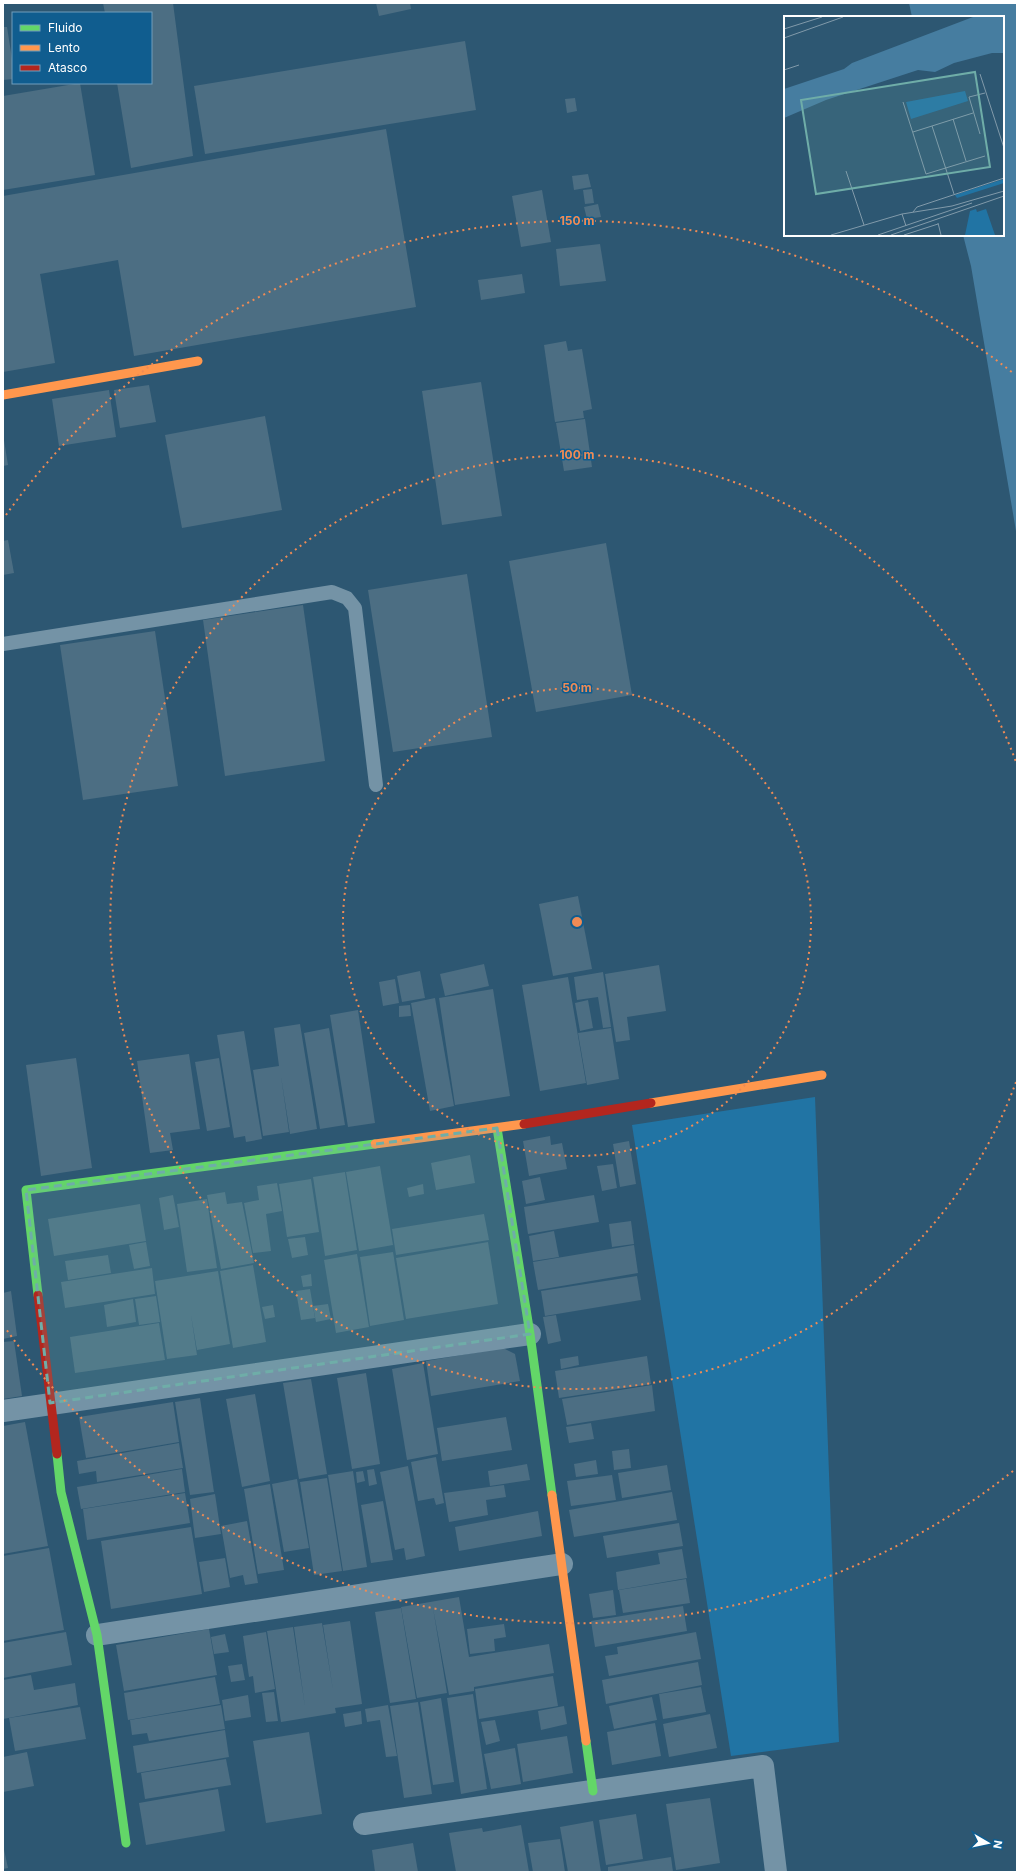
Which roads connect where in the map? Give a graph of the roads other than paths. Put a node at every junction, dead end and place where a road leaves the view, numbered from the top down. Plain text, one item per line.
1 (198, 361) dead end
2 (3, 395) edge
3 (3, 644) edge
4 (376, 785) dead end
5 (822, 1075) dead end
6 (498, 1128) junction
7 (530, 1334) junction
8 (50, 1403) junction
9 (3, 1411) edge
10 (562, 1564) junction
11 (97, 1635) junction
12 (594, 1791) junction
13 (364, 1824) dead end
14 (126, 1844) dead end
15 (776, 1872) edge

1 - 2 street
3 - 4 lane
5 - 6 street
6 - 7 street
6 - 8 street
7 - 8 street
7 - 10 street
8 - 9 street
8 - 11 street
10 - 11 street
10 - 12 street
11 - 14 street
12 - 13 street
12 - 15 street

